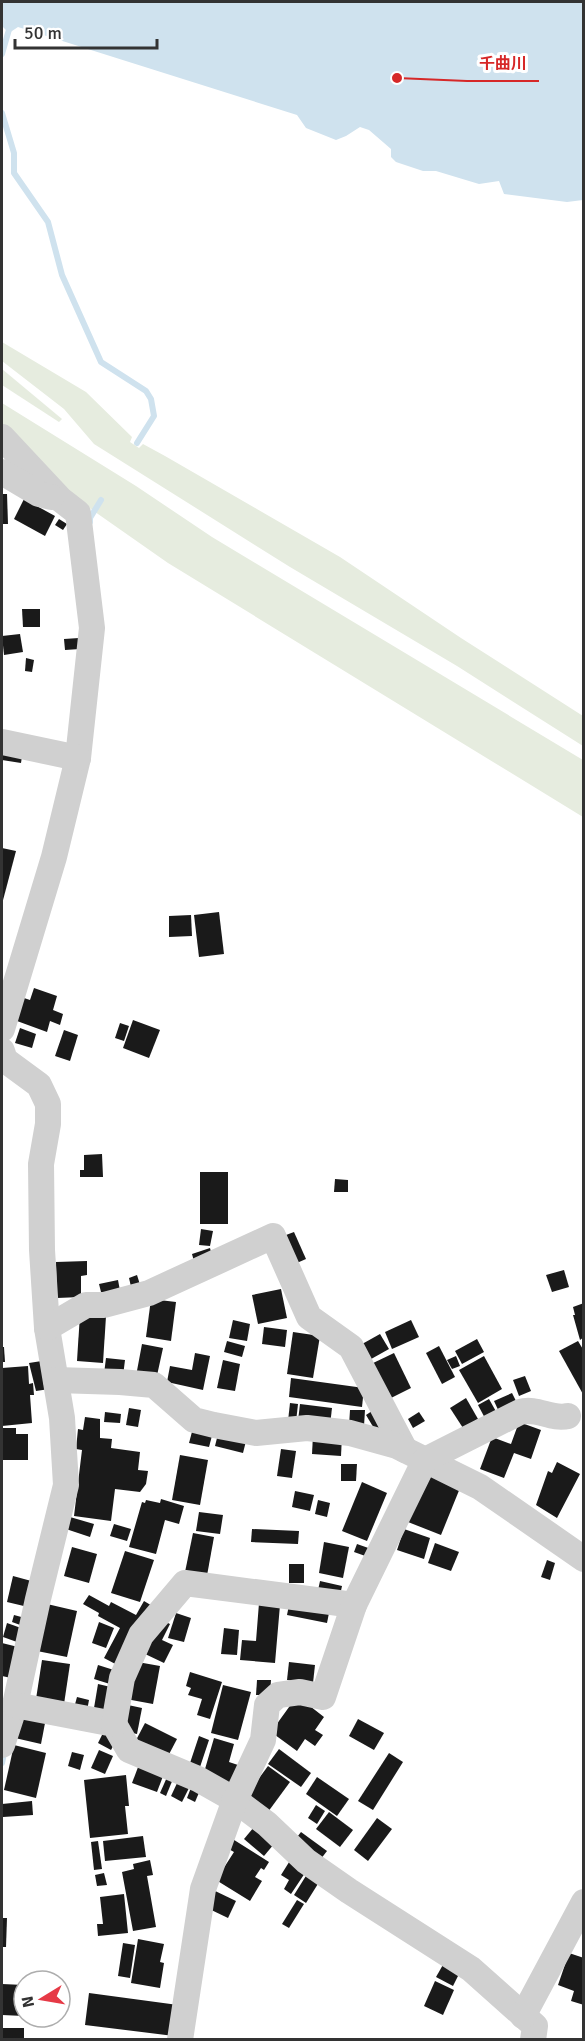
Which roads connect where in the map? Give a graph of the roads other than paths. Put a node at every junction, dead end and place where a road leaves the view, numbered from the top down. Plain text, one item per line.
1 (2, 437) edge
2 (2, 472) edge
3 (60, 499) junction
4 (2, 742) edge
5 (78, 758) junction
6 (2, 1029) edge
7 (2, 1052) edge
8 (47, 1328) junction
9 (56, 1380) junction
10 (568, 1416) dead end
11 (415, 1455) junction
12 (584, 1558) edge
13 (354, 1605) junction
14 (15, 1705) junction
15 (114, 1724) junction
16 (2, 1745) edge
17 (235, 1800) junction
18 (584, 1902) edge
19 (523, 2016) junction
20 (180, 2040) edge
21 (533, 2040) edge

1 - 3 street
2 - 3 street
3 - 5 street
4 - 5 street
5 - 6 street
7 - 8 street
8 - 9 street
8 - 11 street
9 - 11 street
9 - 14 street
10 - 11 street
11 - 12 street
11 - 13 street
13 - 15 street
13 - 17 street
14 - 15 street
14 - 16 street
15 - 17 street
17 - 19 street
17 - 20 street
18 - 19 street
19 - 21 street

